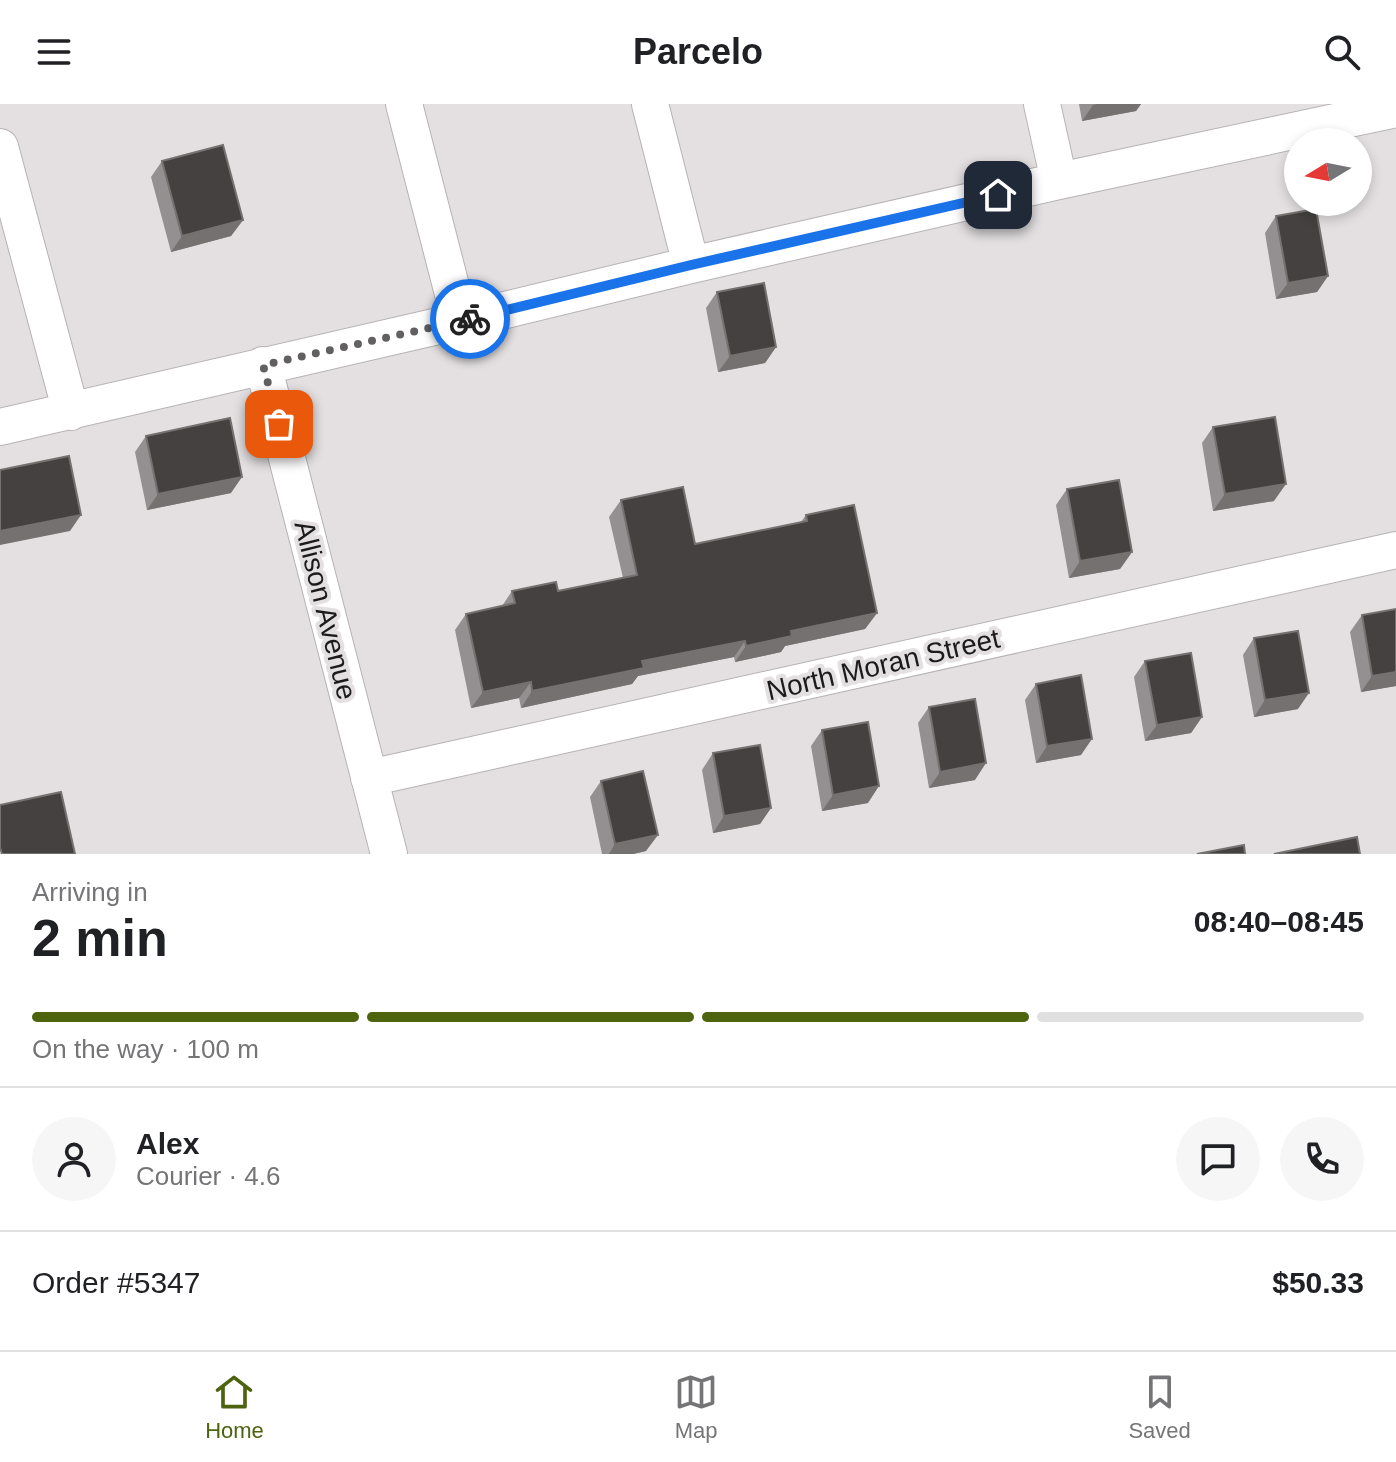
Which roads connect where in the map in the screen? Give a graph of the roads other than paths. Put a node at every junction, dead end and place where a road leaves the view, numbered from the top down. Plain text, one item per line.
1 (404, 104) edge
2 (650, 104) edge
3 (1042, 104) edge
4 (1396, 109) edge
5 (1288, 118) edge
6 (0, 147) edge
7 (1059, 181) junction
8 (691, 265) junction
9 (460, 321) junction
10 (263, 365) junction
11 (71, 412) junction
12 (0, 427) edge
13 (1396, 550) edge
14 (369, 778) junction
15 (389, 854) edge

1 - 9 street
2 - 8 street
3 - 7 street
4 - 5 street
5 - 7 street
6 - 11 street
7 - 8 street
8 - 9 street
9 - 10 street
10 - 11 street
10 - 14 street, Allison Avenue
11 - 12 street
13 - 14 street, North Moran Street
14 - 15 street, Allison Avenue

